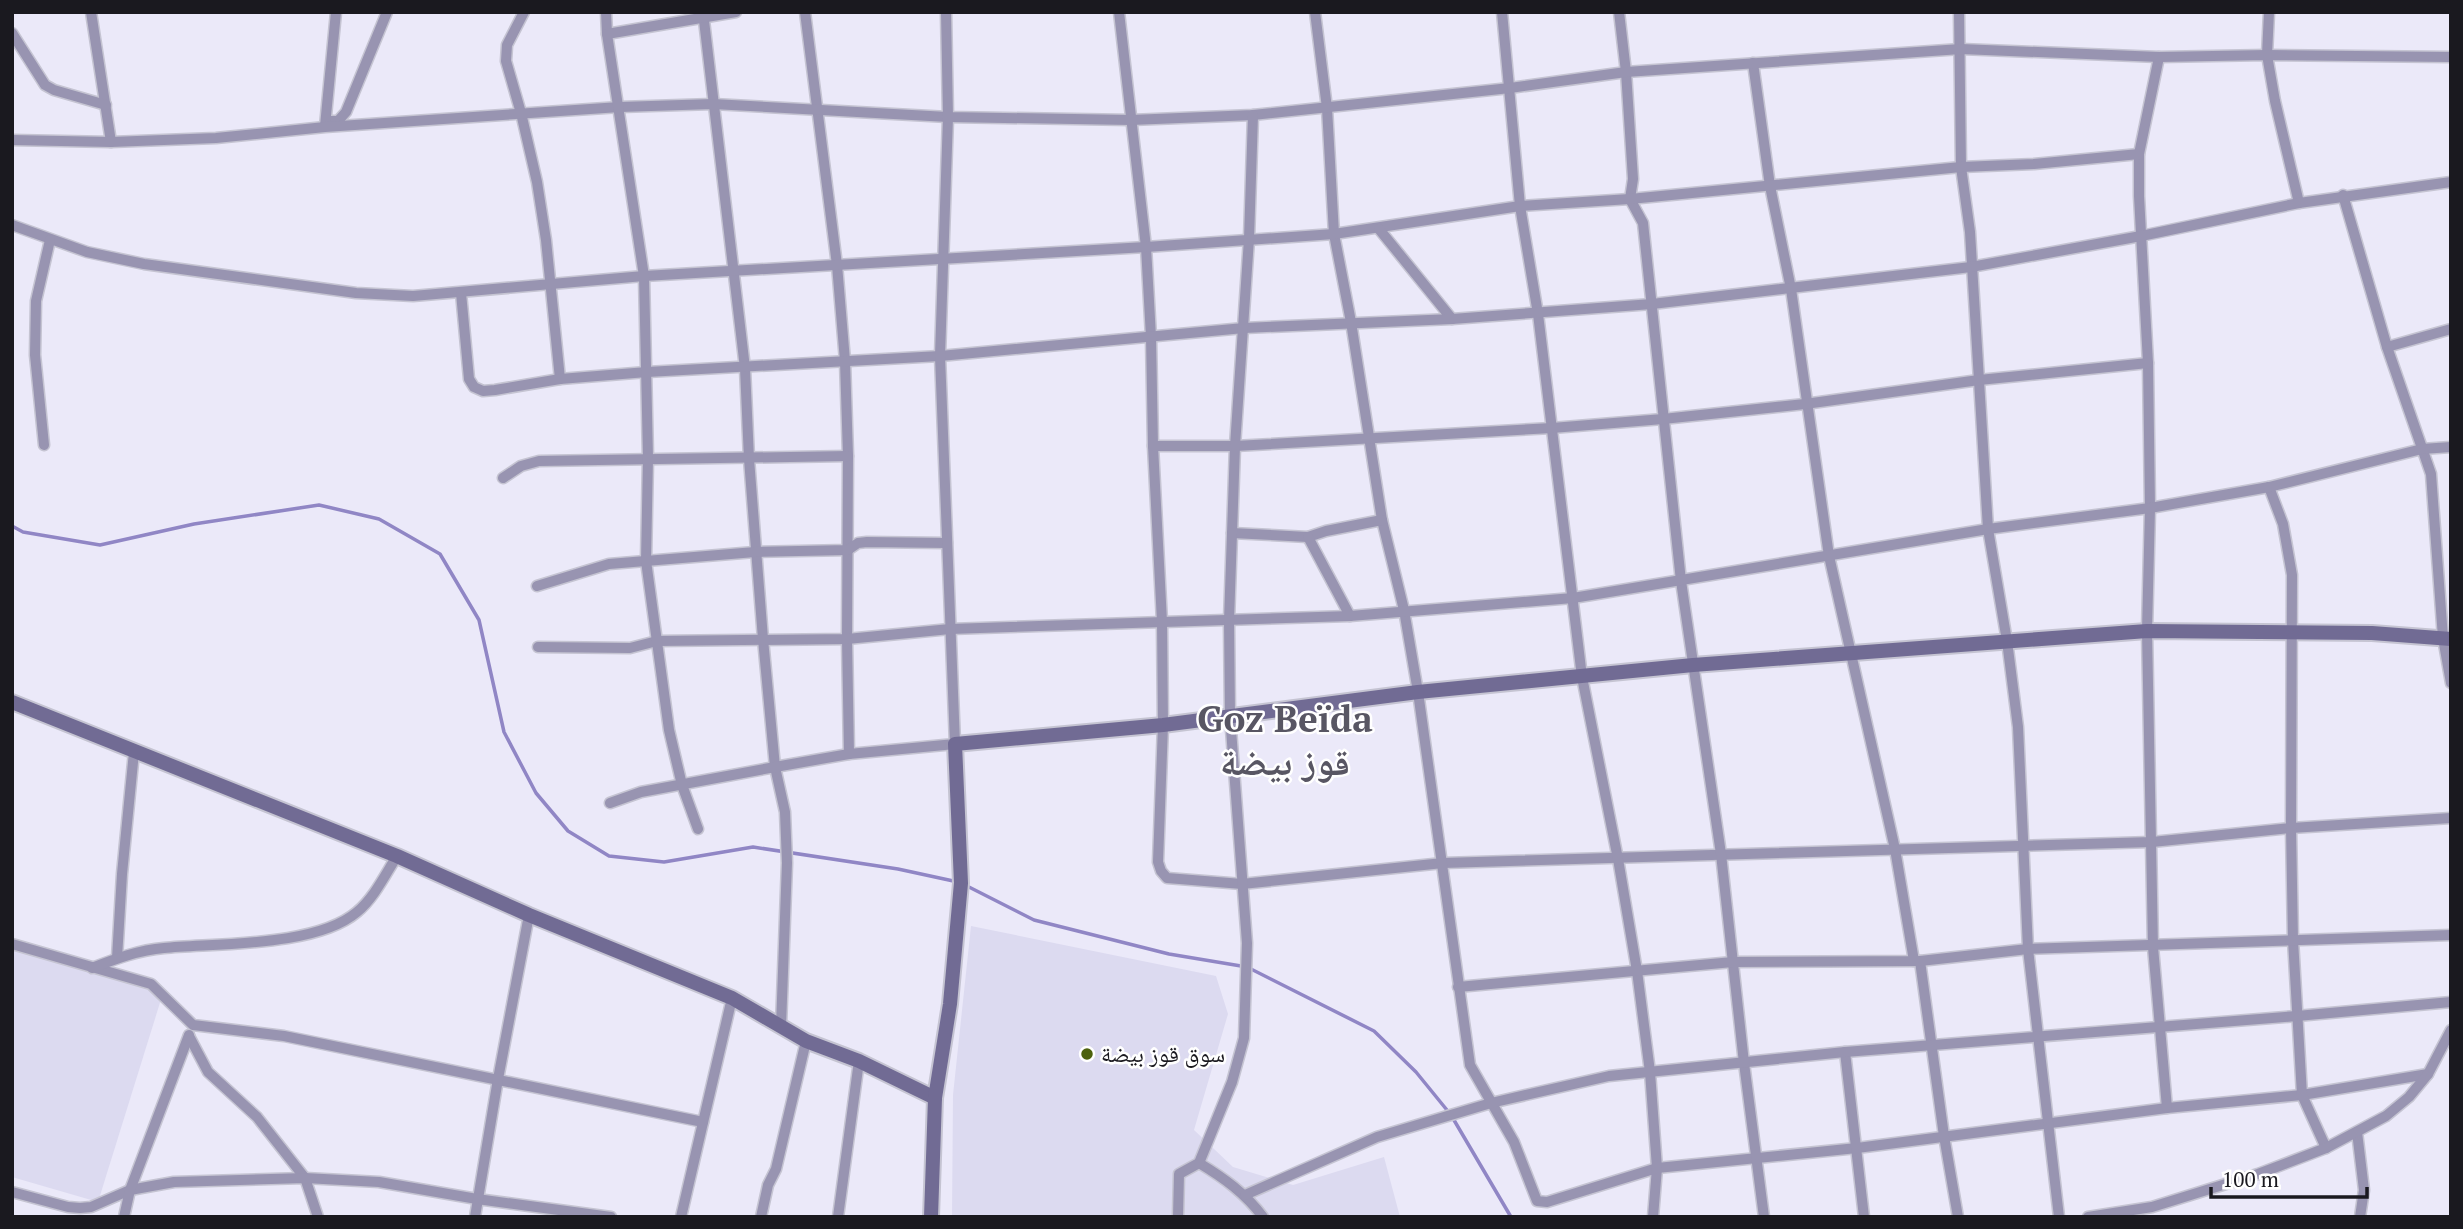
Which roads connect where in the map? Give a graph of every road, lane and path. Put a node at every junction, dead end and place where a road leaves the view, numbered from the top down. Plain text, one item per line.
1 (91, 12) edge
2 (336, 12) edge
3 (387, 12) edge
4 (524, 12) edge
5 (606, 12) edge
6 (736, 12) edge
7 (805, 12) edge
8 (946, 12) edge
9 (1119, 12) edge
10 (1315, 12) edge
11 (1502, 12) edge
12 (1619, 12) edge
13 (1959, 12) edge
14 (2269, 12) edge
15 (704, 15) edge
16 (12, 33) edge
17 (607, 34) junction
18 (1961, 49) junction
19 (2267, 55) junction
20 (2159, 57) junction
21 (2451, 57) edge
22 (1753, 63) junction
23 (1626, 72) junction
24 (1510, 88) junction
25 (713, 104) junction
26 (106, 105) junction
27 (620, 107) junction
28 (1327, 108) junction
29 (816, 109) junction
30 (522, 113) junction
31 (1253, 115) junction
32 (948, 117) junction
33 (1131, 120) junction
34 (325, 124) junction
35 (12, 140) edge
36 (111, 142) junction
37 (2139, 155) junction
38 (1961, 167) junction
39 (2451, 182) edge
40 (1770, 186) junction
41 (2343, 195) junction
42 (1630, 199) junction
43 (2299, 203) junction
44 (1520, 206) junction
45 (12, 225) edge
46 (1379, 229) junction
47 (1334, 234) junction
48 (2141, 236) junction
49 (1249, 239) junction
50 (50, 240) junction
51 (1146, 247) junction
52 (942, 258) junction
53 (837, 265) junction
54 (1971, 267) junction
55 (733, 271) junction
56 (644, 276) junction
57 (550, 284) junction
58 (1791, 289) junction
59 (461, 293) junction
60 (1653, 304) junction
61 (1538, 314) junction
62 (1452, 318) junction
63 (1351, 322) junction
64 (1244, 328) junction
65 (2451, 329) edge
66 (1151, 337) junction
67 (2387, 346) junction
68 (940, 356) junction
69 (845, 361) junction
70 (2148, 363) junction
71 (745, 368) junction
72 (647, 372) junction
73 (560, 379) junction
74 (1979, 380) junction
75 (1805, 404) junction
76 (1663, 419) junction
77 (1552, 428) junction
78 (1370, 439) junction
79 (44, 445) dead end
80 (1153, 446) junction
81 (1235, 446) junction
82 (2451, 447) edge
83 (2422, 449) junction
84 (848, 456) junction
85 (648, 458) junction
86 (749, 459) junction
87 (503, 478) dead end
88 (2269, 488) junction
89 (2150, 508) junction
90 (1382, 520) junction
91 (1989, 529) junction
92 (1232, 533) junction
93 (1308, 537) junction
94 (947, 543) junction
95 (848, 550) junction
96 (755, 552) junction
97 (1829, 556) junction
98 (646, 561) junction
99 (1681, 581) junction
100 (537, 586) dead end
101 (1573, 598) junction
102 (1404, 610) junction
103 (1350, 616) junction
104 (1229, 621) junction
105 (1162, 622) junction
106 (950, 629) junction
107 (2147, 631) junction
108 (2292, 631) junction
109 (2447, 638) edge
110 (763, 639) junction
111 (847, 639) junction
112 (657, 641) junction
113 (2007, 641) junction
114 (538, 647) dead end
115 (1851, 653) junction
116 (1693, 665) junction
117 (1581, 677) junction
118 (2451, 683) edge
119 (1418, 692) junction
120 (12, 702) edge
121 (1230, 716) junction
122 (1163, 725) junction
123 (955, 744) junction
124 (134, 752) junction
125 (849, 754) junction
126 (775, 766) junction
127 (682, 785) junction
128 (610, 803) dead end
129 (2451, 818) edge
130 (2291, 828) junction
131 (698, 830) dead end
132 (2152, 842) junction
133 (2023, 844) junction
134 (1895, 849) junction
135 (1721, 854) junction
136 (397, 856) junction
137 (1618, 859) junction
138 (1443, 863) junction
139 (1242, 884) junction
140 (530, 915) junction
141 (2451, 935) edge
142 (2293, 940) junction
143 (12, 944) edge
144 (2153, 947) junction
145 (2028, 949) junction
146 (117, 958) junction
147 (1917, 961) junction
148 (1733, 962) junction
149 (91, 968) junction
150 (1637, 971) junction
151 (1458, 987) junction
152 (732, 998) junction
153 (2451, 1002) edge
154 (2297, 1016) junction
155 (193, 1025) junction
156 (781, 1026) junction
157 (2160, 1027) junction
158 (2451, 1030) edge
159 (188, 1036) junction
160 (2039, 1037) junction
161 (806, 1041) junction
162 (1933, 1046) junction
163 (1845, 1052) junction
164 (859, 1061) junction
165 (1744, 1063) junction
166 (1650, 1072) junction
167 (2428, 1074) junction
168 (498, 1079) junction
169 (2302, 1094) junction
170 (935, 1098) junction
171 (1491, 1102) junction
172 (2167, 1108) junction
173 (704, 1122) junction
174 (2048, 1123) junction
175 (2357, 1132) junction
176 (1944, 1136) junction
177 (1857, 1147) junction
178 (2326, 1148) junction
179 (1756, 1158) junction
180 (1199, 1163) junction
181 (1657, 1168) junction
182 (305, 1178) junction
183 (130, 1190) junction
184 (12, 1192) edge
185 (1245, 1195) junction
186 (477, 1199) junction
187 (124, 1217) edge
188 (318, 1217) edge
189 (475, 1217) edge
190 (611, 1217) edge
191 (681, 1217) edge
192 (761, 1217) edge
193 (838, 1217) edge
194 (931, 1217) edge
195 (1178, 1217) edge
196 (1263, 1217) edge
197 (1653, 1217) edge
198 (1764, 1217) edge
199 (1864, 1217) edge
200 (1958, 1217) edge
201 (2059, 1217) edge
202 (2088, 1217) edge
203 (2360, 1217) edge

1 - 26 street
2 - 34 street
3 - 34 street
4 - 30 street
5 - 17 street
6 - 15 street
7 - 29 street
8 - 32 street
9 - 33 street
10 - 28 street
11 - 24 street
12 - 23 street
13 - 18 street
14 - 19 street
15 - 17 street
15 - 25 street
16 - 26 street
17 - 27 street
18 - 20 street
18 - 22 street
18 - 38 street
19 - 20 street
19 - 21 street
19 - 43 street
20 - 37 street
22 - 23 street
22 - 40 street
23 - 24 street
23 - 42 street
24 - 28 street
24 - 44 street
25 - 27 street
25 - 29 street
25 - 55 street
26 - 36 street
27 - 30 street
27 - 56 street
28 - 31 street
28 - 47 street
29 - 32 street
29 - 53 street
30 - 34 street
30 - 57 street
31 - 33 street
31 - 49 street
32 - 33 street
32 - 52 street
33 - 51 street
34 - 36 street
35 - 36 street
37 - 38 street
37 - 48 street
38 - 40 street
38 - 54 street
39 - 41 street
40 - 42 street
40 - 58 street
41 - 43 street
41 - 67 street
42 - 44 street
42 - 60 street
43 - 48 street
44 - 46 street
44 - 61 street
45 - 50 street
46 - 47 street
46 - 62 street
47 - 49 street
47 - 63 street
48 - 54 street
48 - 70 street
49 - 51 street
49 - 64 street
50 - 59 street
50 - 79 street
51 - 52 street
51 - 66 street
52 - 53 street
52 - 68 street
53 - 55 street
53 - 69 street
54 - 58 street
54 - 74 street
55 - 56 street
55 - 71 street
56 - 57 street
56 - 72 street
57 - 59 street
57 - 73 street
58 - 60 street
58 - 75 street
59 - 73 street
60 - 61 street
60 - 76 street
61 - 62 street
61 - 77 street
62 - 63 street
63 - 64 street
63 - 78 street
64 - 66 street
64 - 81 street
65 - 67 street
66 - 68 street
66 - 80 street
67 - 83 street
68 - 69 street
68 - 94 street
69 - 71 street
69 - 84 street
70 - 74 street
70 - 89 street
71 - 72 street
71 - 86 street
72 - 73 street
72 - 85 street
74 - 75 street
74 - 91 street
75 - 76 street
75 - 97 street
76 - 77 street
76 - 99 street
77 - 78 street
77 - 101 street
78 - 81 street
78 - 90 street
80 - 81 street
80 - 105 street
81 - 92 street
82 - 83 street
83 - 88 street
83 - 109 street
84 - 86 street
84 - 95 street
85 - 86 street
85 - 87 street
85 - 98 street
86 - 96 street
88 - 89 street
88 - 108 street
89 - 91 street
89 - 107 street
90 - 93 street
90 - 102 street
91 - 97 street
91 - 113 street
92 - 93 street
92 - 104 street
93 - 103 street
94 - 95 street
94 - 106 street
95 - 96 street
95 - 111 street
96 - 98 street
96 - 110 street
97 - 99 street
97 - 115 street
98 - 100 street
98 - 112 street
99 - 101 street
99 - 116 street
101 - 102 street
101 - 117 street
102 - 103 street
102 - 119 street
103 - 104 street
104 - 105 street
104 - 121 street
105 - 106 street
105 - 122 street
106 - 111 street
106 - 123 street
107 - 108 main road
107 - 113 main road
107 - 132 street
108 - 109 main road
108 - 130 street
109 - 118 street
110 - 111 street
110 - 112 street
110 - 126 street
111 - 125 street
112 - 114 street
112 - 127 street
113 - 115 main road
113 - 133 street
115 - 116 main road
115 - 134 street
116 - 117 main road
116 - 135 street
117 - 119 main road
117 - 137 street
119 - 121 main road
119 - 138 street
120 - 124 main road
121 - 122 main road
121 - 139 street
122 - 123 main road
122 - 139 street
123 - 125 street
123 - 170 main road
124 - 136 main road
124 - 146 street
125 - 126 street
126 - 127 street
126 - 156 street
127 - 128 street
127 - 131 street
129 - 130 street
130 - 132 street
130 - 142 street
132 - 133 street
132 - 144 street
133 - 134 street
133 - 145 street
134 - 135 street
134 - 147 street
135 - 137 street
135 - 148 street
136 - 140 main road
136 - 146 street
137 - 138 street
137 - 150 street
138 - 139 street
138 - 151 street
139 - 180 street
140 - 152 main road
140 - 168 street
141 - 142 street
142 - 144 street
142 - 154 street
143 - 149 street
144 - 145 street
144 - 157 street
145 - 147 street
145 - 160 street
146 - 149 street
147 - 148 street
147 - 162 street
148 - 150 street
148 - 165 street
149 - 155 street
150 - 151 street
150 - 166 street
151 - 171 street
152 - 156 main road
152 - 173 street
153 - 154 street
154 - 157 street
154 - 169 street
155 - 159 street
155 - 168 street
156 - 161 main road
157 - 160 street
157 - 172 street
158 - 167 street
159 - 182 street
159 - 183 street
160 - 162 street
160 - 174 street
161 - 164 main road
161 - 192 street
162 - 163 street
162 - 176 street
163 - 165 street
163 - 177 street
164 - 170 main road
164 - 193 street
165 - 166 street
165 - 179 street
166 - 171 street
166 - 181 street
167 - 169 street
167 - 175 street
168 - 173 street
168 - 186 street
169 - 172 street
169 - 178 street
170 - 194 main road
171 - 181 street
171 - 185 street
172 - 174 street
173 - 191 street
174 - 176 street
174 - 201 street
175 - 178 street
175 - 203 street
176 - 177 street
176 - 200 street
177 - 179 street
177 - 199 street
178 - 202 street
179 - 181 street
179 - 198 street
180 - 185 street
180 - 195 street
181 - 197 street
182 - 183 street
182 - 186 street
182 - 188 street
183 - 184 street
183 - 187 street
185 - 196 street
186 - 189 street
186 - 190 street

